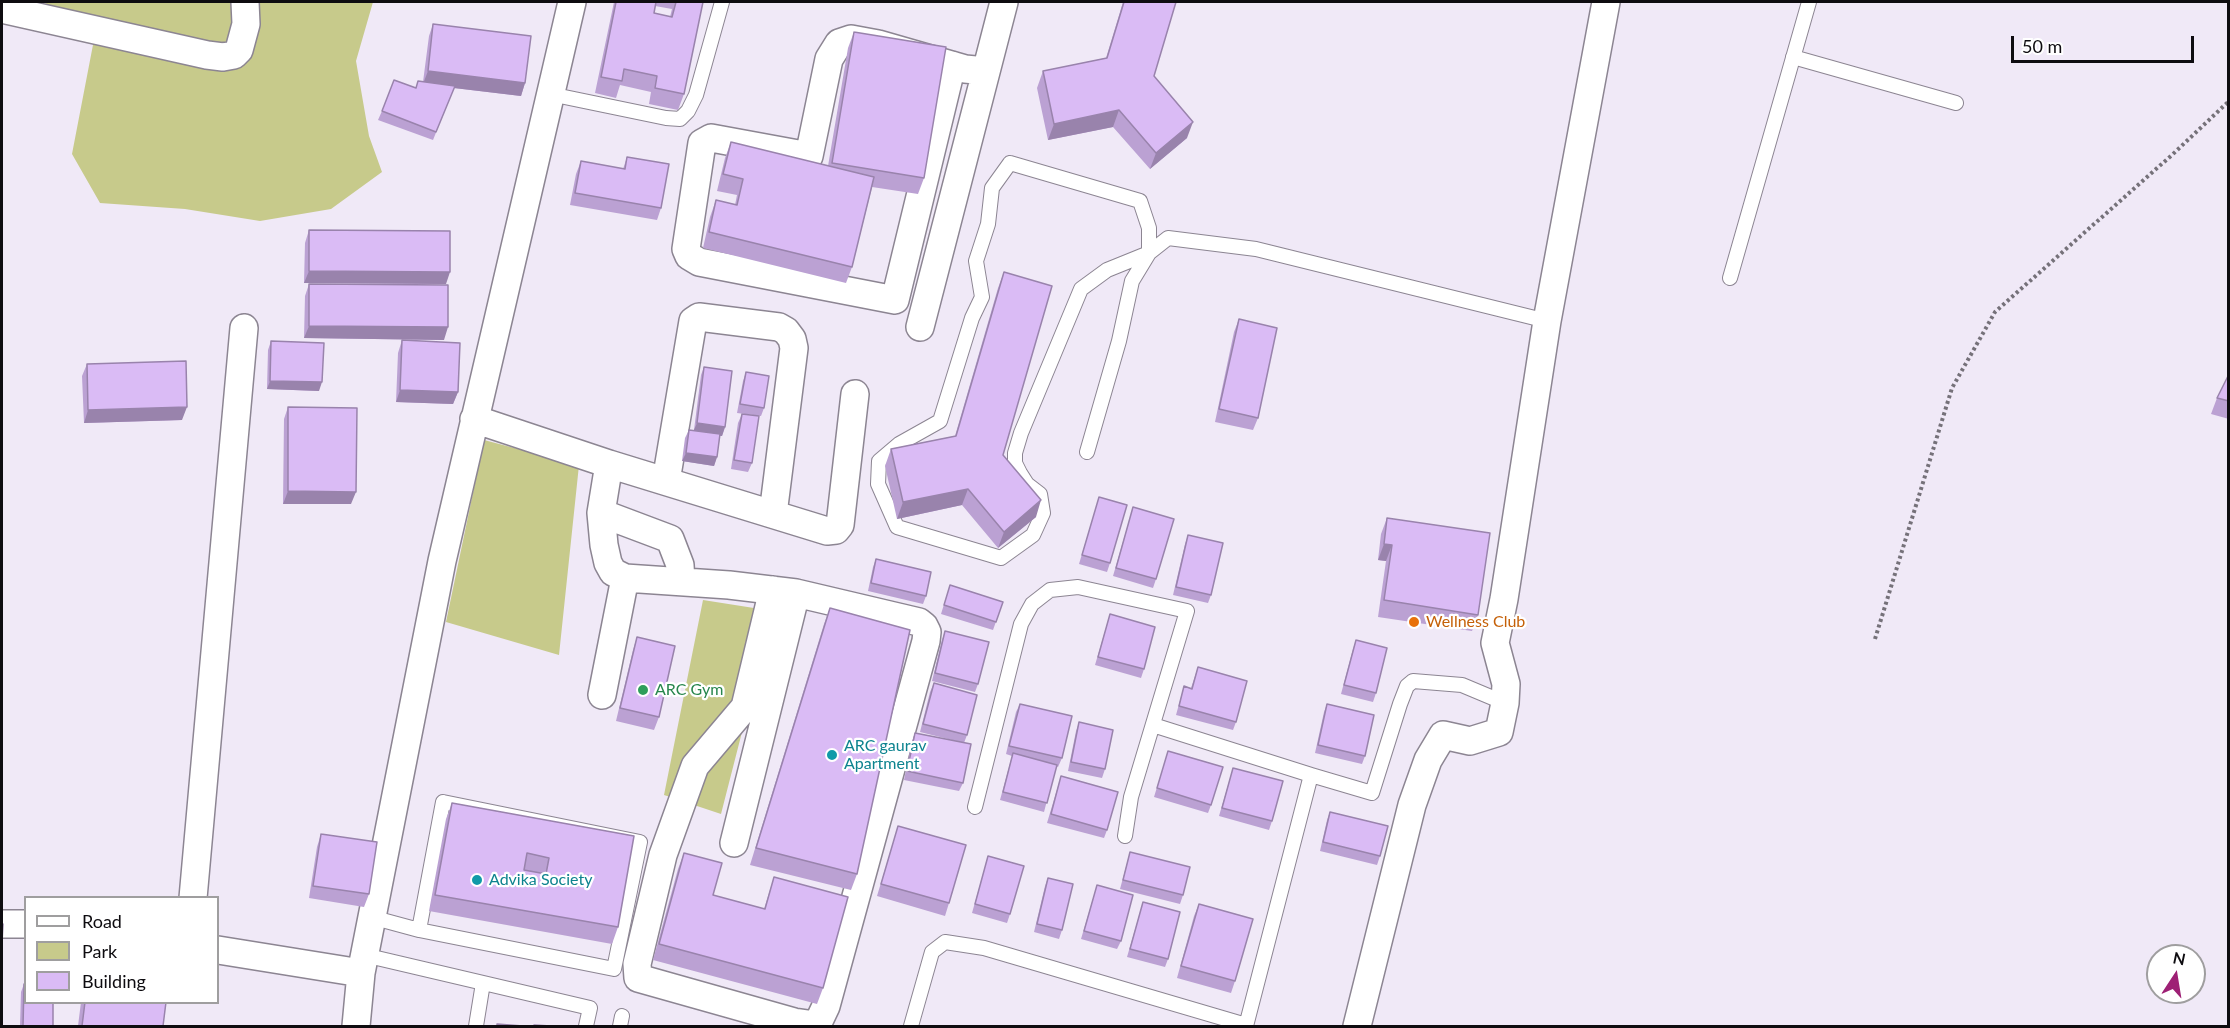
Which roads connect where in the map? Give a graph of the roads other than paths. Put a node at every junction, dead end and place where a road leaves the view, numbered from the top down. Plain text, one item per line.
1 (245, 2) edge
2 (572, 2) edge
3 (722, 2) edge
4 (1004, 2) edge
5 (1606, 2) edge
6 (1809, 2) edge
7 (2, 9) edge
8 (1794, 57) junction
9 (952, 65) junction
10 (986, 71) junction
11 (550, 94) junction
12 (1956, 103) dead end
13 (1149, 253) junction
14 (1730, 278) dead end
15 (1547, 321) junction
16 (920, 327) dead end
17 (244, 328) dead end
18 (855, 394) dead end
19 (474, 419) junction
20 (1087, 452) dead end
21 (609, 464) junction
22 (666, 482) junction
23 (601, 513) junction
24 (773, 514) junction
25 (625, 578) junction
26 (681, 581) junction
27 (784, 592) junction
28 (602, 696) dead end
29 (1505, 703) junction
30 (1153, 726) junction
31 (1311, 775) junction
32 (975, 807) dead end
33 (1125, 836) dead end
34 (734, 843) dead end
35 (193, 896) edge
36 (371, 917) junction
37 (2, 924) edge
38 (24, 924) edge
39 (419, 930) junction
40 (219, 950) edge
41 (363, 964) junction
42 (483, 983) junction
43 (356, 1026) edge
44 (476, 1026) edge
45 (586, 1026) edge
46 (911, 1026) edge
47 (1246, 1026) edge
48 (1357, 1026) edge

1 - 7 street
2 - 11 street
3 - 11 lane
4 - 10 street
5 - 15 street
6 - 8 lane
8 - 12 lane
8 - 14 lane
9 - 9 street
9 - 10 street
10 - 16 street
11 - 19 street
13 - 13 lane
13 - 15 lane
13 - 20 lane
15 - 29 street
17 - 35 street
18 - 24 street
19 - 21 street
19 - 36 street
21 - 22 street
21 - 23 street
22 - 24 street
22 - 24 street
23 - 25 street
23 - 26 street
25 - 26 street
25 - 28 street
26 - 27 street
27 - 27 street
27 - 34 street
29 - 31 lane
29 - 48 street
30 - 31 lane
30 - 32 lane
30 - 33 lane
31 - 47 lane
36 - 39 lane
36 - 41 street
37 - 38 street
39 - 39 lane
40 - 41 street
41 - 42 lane
41 - 43 street
42 - 44 lane
42 - 45 lane
46 - 47 lane

